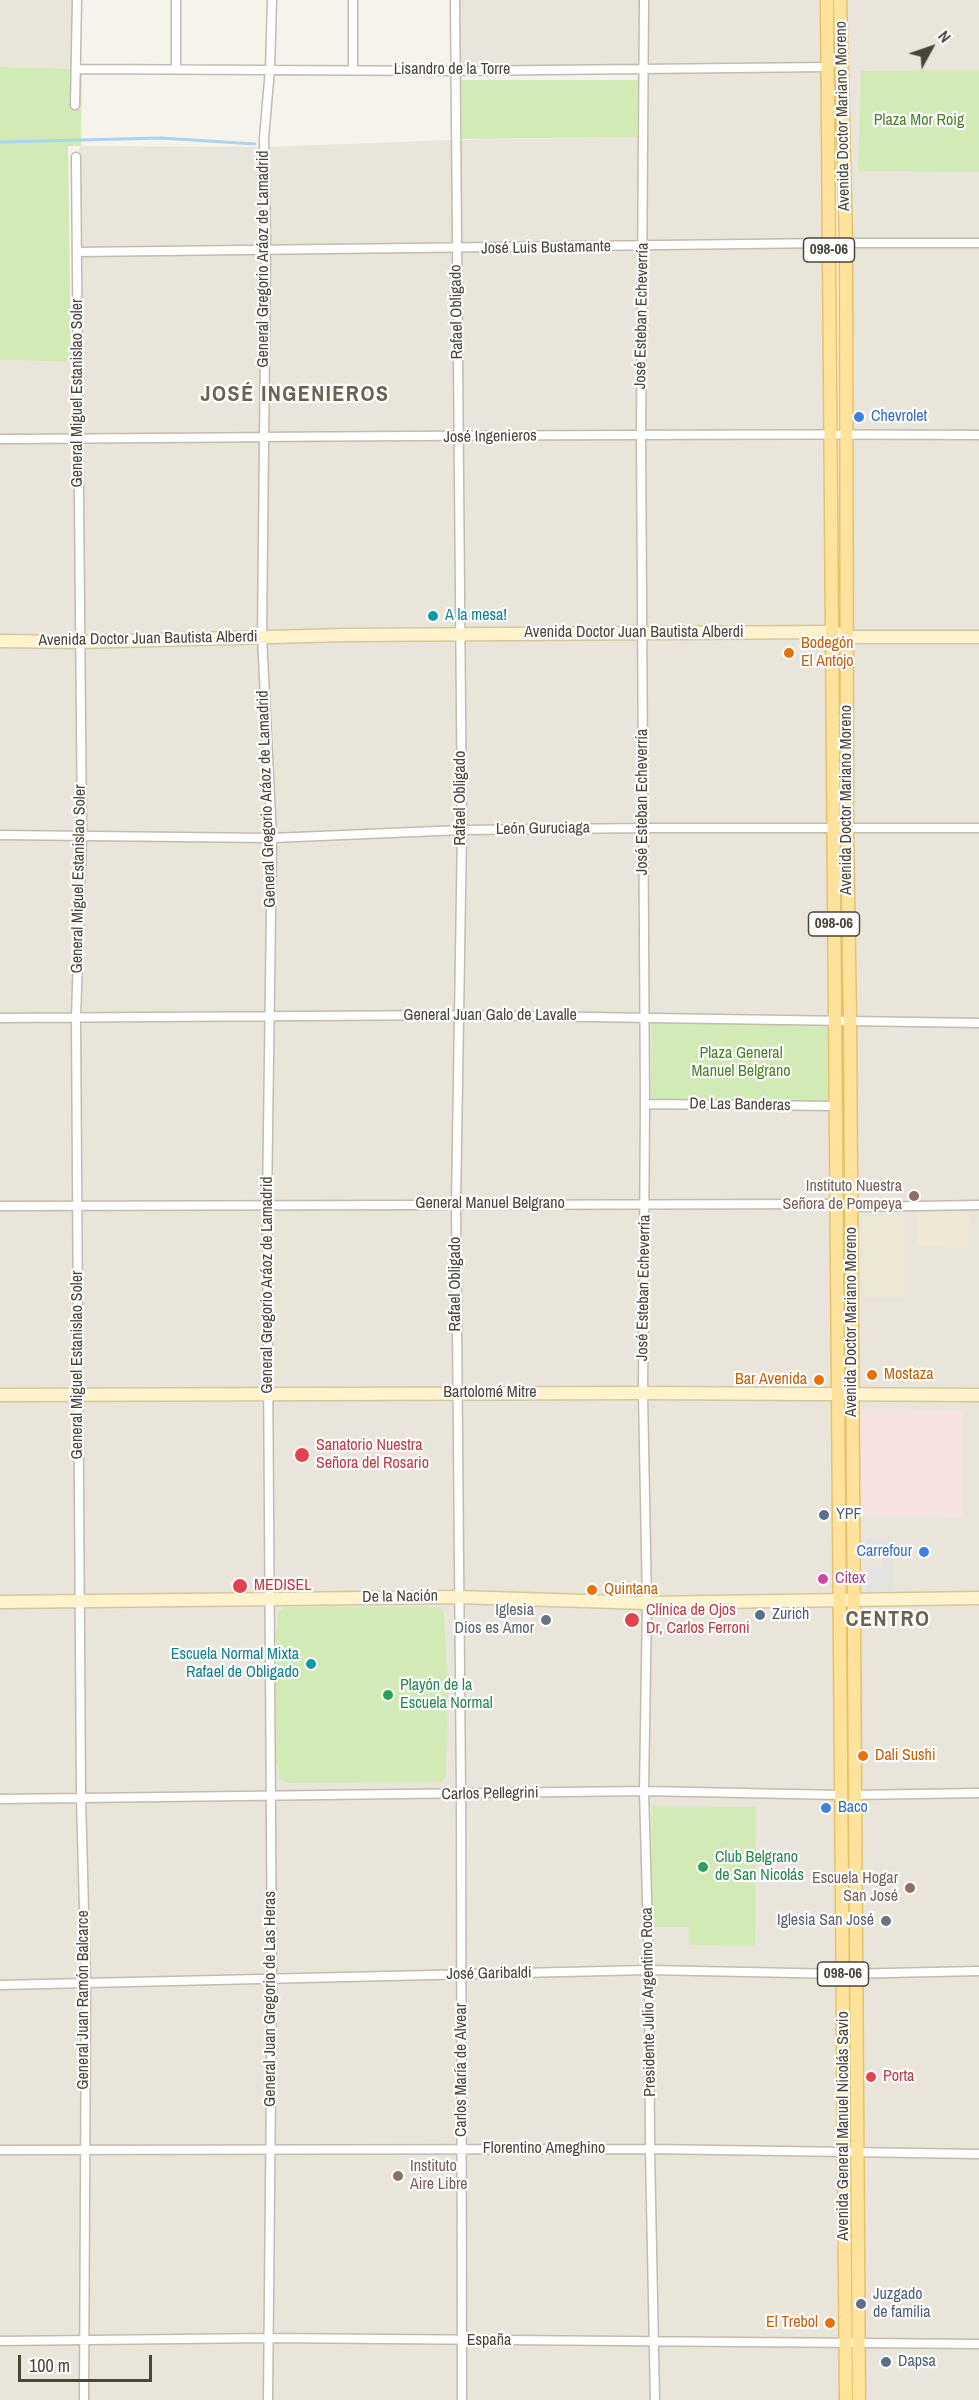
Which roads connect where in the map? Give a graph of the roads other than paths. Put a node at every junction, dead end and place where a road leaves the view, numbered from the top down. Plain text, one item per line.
1 (77, 0) edge
2 (176, 0) edge
3 (272, 0) edge
4 (353, 0) edge
5 (455, 0) edge
6 (644, 0) edge
7 (827, 0) edge
8 (840, 0) edge
9 (827, 67) junction
10 (643, 68) junction
11 (76, 69) junction
12 (176, 69) junction
13 (270, 69) junction
14 (353, 70) junction
15 (455, 70) junction
16 (75, 105) dead end
17 (76, 157) dead end
18 (829, 243) junction
19 (846, 243) junction
20 (979, 243) edge
21 (643, 246) junction
22 (266, 248) junction
23 (455, 249) junction
24 (77, 252) junction
25 (641, 434) junction
26 (831, 434) junction
27 (846, 434) junction
28 (979, 435) edge
29 (265, 437) junction
30 (459, 438) junction
31 (0, 439) edge
32 (78, 439) junction
33 (833, 632) junction
34 (460, 634) junction
35 (643, 634) junction
36 (262, 637) junction
37 (847, 637) junction
38 (979, 637) edge
39 (0, 641) edge
40 (79, 642) junction
41 (833, 826) junction
42 (847, 827) junction
43 (643, 828) junction
44 (979, 828) edge
45 (462, 830) junction
46 (0, 835) edge
47 (82, 836) junction
48 (272, 837) junction
49 (269, 1016) junction
50 (458, 1016) junction
51 (76, 1017) junction
52 (645, 1017) junction
53 (0, 1018) edge
54 (850, 1021) junction
55 (836, 1022) junction
56 (979, 1023) edge
57 (645, 1104) junction
58 (836, 1106) junction
59 (267, 1204) junction
60 (456, 1204) junction
61 (645, 1204) junction
62 (835, 1204) junction
63 (77, 1205) junction
64 (979, 1205) edge
65 (0, 1206) edge
66 (851, 1207) junction
67 (268, 1393) junction
68 (457, 1393) junction
69 (643, 1393) junction
70 (838, 1393) junction
71 (78, 1394) junction
72 (0, 1395) edge
73 (979, 1395) edge
74 (852, 1396) junction
75 (459, 1597) junction
76 (269, 1598) junction
77 (979, 1598) edge
78 (839, 1600) junction
79 (854, 1600) junction
80 (81, 1601) junction
81 (0, 1602) edge
82 (647, 1603) junction
83 (645, 1791) junction
84 (979, 1793) edge
85 (461, 1794) junction
86 (840, 1795) junction
87 (854, 1795) junction
88 (270, 1797) junction
89 (81, 1798) junction
90 (0, 1799) edge
91 (649, 1970) junction
92 (979, 1971) edge
93 (462, 1974) junction
94 (843, 1974) junction
95 (856, 1974) junction
96 (272, 1978) junction
97 (86, 1984) junction
98 (0, 1985) edge
99 (270, 2149) junction
100 (650, 2149) junction
101 (0, 2150) edge
102 (84, 2150) junction
103 (463, 2150) junction
104 (851, 2153) junction
105 (979, 2154) edge
106 (268, 2338) junction
107 (0, 2341) edge
108 (462, 2341) junction
109 (84, 2342) junction
110 (654, 2342) junction
111 (845, 2343) junction
112 (859, 2343) junction
113 (979, 2344) edge
114 (84, 2400) edge
115 (268, 2400) edge
116 (462, 2400) edge
117 (655, 2400) edge
118 (846, 2400) edge
119 (859, 2400) edge

1 - 11 street
2 - 12 street
3 - 13 street, General Gregorio Aráoz de Lamadrid
4 - 14 street
5 - 15 street, Rafael Obligado
6 - 10 street, José Esteban Echeverría
7 - 9 main road, Avenida Doctor Mariano Moreno / 098-06
8 - 19 main road, Avenida Doctor Mariano Moreno / 098-06
9 - 10 street, Lisandro de la Torre
9 - 18 main road, Avenida Doctor Mariano Moreno / 098-06
10 - 15 street, Lisandro de la Torre
10 - 21 street, José Esteban Echeverría
11 - 12 street, Lisandro de la Torre
11 - 16 street
12 - 13 street, Lisandro de la Torre
13 - 14 street, Lisandro de la Torre
13 - 22 street, General Gregorio Aráoz de Lamadrid
14 - 15 street, Lisandro de la Torre
15 - 23 street, Rafael Obligado
17 - 24 street, General Miguel Estanislao Soler
18 - 19 street, José Luis Bustamante
18 - 21 street, José Luis Bustamante
18 - 26 main road, Avenida Doctor Mariano Moreno / 098-06
19 - 20 street, José Luis Bustamante
19 - 27 main road, Avenida Doctor Mariano Moreno / 098-06
21 - 23 street, José Luis Bustamante
21 - 25 street, José Esteban Echeverría
22 - 23 street, José Luis Bustamante
22 - 24 street, José Luis Bustamante
22 - 29 street, General Gregorio Aráoz de Lamadrid
23 - 30 street, Rafael Obligado
24 - 32 street, General Miguel Estanislao Soler
25 - 26 street, José Ingenieros
25 - 30 street, José Ingenieros
25 - 35 street, José Esteban Echeverría
26 - 27 street, José Ingenieros
26 - 33 main road, Avenida Doctor Mariano Moreno / 098-06
27 - 28 street, José Ingenieros
27 - 37 main road, Avenida Doctor Mariano Moreno / 098-06
29 - 30 street, José Ingenieros
29 - 32 street, José Ingenieros
29 - 36 street, General Gregorio Aráoz de Lamadrid
30 - 34 street, Rafael Obligado
31 - 32 street, José Ingenieros
32 - 40 street, General Miguel Estanislao Soler
33 - 35 street, Avenida Doctor Juan Bautista Alberdi
33 - 37 street, Avenida Doctor Juan Bautista Alberdi
33 - 41 main road, Avenida Doctor Mariano Moreno / 098-06
34 - 35 street, Avenida Doctor Juan Bautista Alberdi
34 - 36 street, Avenida Doctor Juan Bautista Alberdi
34 - 45 street, Rafael Obligado
35 - 43 street, José Esteban Echeverría
36 - 40 street, Avenida Doctor Juan Bautista Alberdi
36 - 48 street, General Gregorio Aráoz de Lamadrid
37 - 38 street, Avenida Doctor Juan Bautista Alberdi
37 - 42 main road, Avenida Doctor Mariano Moreno / 098-06
39 - 40 street, Avenida Doctor Juan Bautista Alberdi
40 - 47 street, General Miguel Estanislao Soler
41 - 42 street, León Guruciaga
41 - 43 street, León Guruciaga
41 - 55 main road, Avenida Doctor Mariano Moreno / 098-06
42 - 44 street, León Guruciaga
42 - 54 main road, Avenida Doctor Mariano Moreno / 098-06
43 - 45 street, León Guruciaga
43 - 52 street, José Esteban Echeverría
45 - 48 street, León Guruciaga
45 - 50 street, Rafael Obligado
46 - 47 street, León Guruciaga
47 - 48 street, León Guruciaga
47 - 51 street, General Miguel Estanislao Soler
48 - 49 street, General Gregorio Aráoz de Lamadrid
49 - 50 street, General Juan Galo de Lavalle
49 - 51 street, General Juan Galo de Lavalle
49 - 59 street, General Gregorio Aráoz de Lamadrid
50 - 52 street, General Juan Galo de Lavalle
50 - 60 street, Rafael Obligado
51 - 53 street, General Juan Galo de Lavalle
51 - 63 street, General Miguel Estanislao Soler
52 - 55 street, General Juan Galo de Lavalle
52 - 57 street, José Esteban Echeverría
54 - 55 street, General Juan Galo de Lavalle
54 - 56 street, General Juan Galo de Lavalle
54 - 66 main road, Avenida Doctor Mariano Moreno / 098-06
55 - 58 main road, Avenida Doctor Mariano Moreno / 098-06
57 - 58 street, De Las Banderas
57 - 61 street, José Esteban Echeverría
58 - 62 main road, Avenida Doctor Mariano Moreno / 098-06
59 - 60 street, General Manuel Belgrano
59 - 63 street, General Manuel Belgrano
59 - 67 street, General Gregorio Aráoz de Lamadrid
60 - 61 street, General Manuel Belgrano
60 - 68 street, Rafael Obligado
61 - 62 street, General Manuel Belgrano
61 - 69 street, José Esteban Echeverría
62 - 66 street, General Manuel Belgrano
62 - 70 main road, Avenida Doctor Mariano Moreno / 098-06
63 - 65 street, General Manuel Belgrano
63 - 71 street, General Miguel Estanislao Soler
64 - 66 street, General Manuel Belgrano
66 - 74 main road, Avenida Doctor Mariano Moreno / 098-06
67 - 68 street, Bartolomé Mitre
67 - 71 street, Bartolomé Mitre
67 - 76 street, General Gregorio Aráoz de Lamadrid
68 - 69 street, Bartolomé Mitre
68 - 75 street, Rafael Obligado
69 - 70 street, Bartolomé Mitre
69 - 82 street, José Esteban Echeverría
70 - 74 street, Bartolomé Mitre
70 - 78 main road, Avenida Doctor Mariano Moreno / 098-06
71 - 72 street, Bartolomé Mitre
71 - 80 street, General Miguel Estanislao Soler
73 - 74 street, Bartolomé Mitre
74 - 79 main road, Avenida Doctor Mariano Moreno / 098-06
75 - 76 street, De la Nación
75 - 82 street, De la Nación
75 - 85 street, Carlos María de Alvear
76 - 80 street, De la Nación
76 - 88 street, General Juan Gregorio de Las Heras
77 - 79 street, De la Nación
78 - 79 street, De la Nación
78 - 82 street, De la Nación
78 - 86 main road, Avenida General Manuel Nicolás Savio / 098-06
79 - 87 main road, Avenida General Manuel Nicolás Savio / 098-06
80 - 81 street, De la Nación
80 - 89 street, General Juan Ramón Balcarce
82 - 83 street, Presidente Julio Argentino Roca
83 - 85 street, Carlos Pellegrini
83 - 86 street, Carlos Pellegrini
83 - 91 street, Presidente Julio Argentino Roca
84 - 87 street, Carlos Pellegrini
85 - 88 street, Carlos Pellegrini
85 - 93 street, Carlos María de Alvear
86 - 87 street, Carlos Pellegrini
86 - 94 main road, Avenida General Manuel Nicolás Savio / 098-06
87 - 95 main road, Avenida General Manuel Nicolás Savio / 098-06
88 - 89 street, Carlos Pellegrini
88 - 96 street, General Juan Gregorio de Las Heras
89 - 90 street, Carlos Pellegrini
89 - 97 street, General Juan Ramón Balcarce
91 - 93 street, José Garibaldi
91 - 94 street, José Garibaldi
91 - 100 street, Presidente Julio Argentino Roca
92 - 95 street, José Garibaldi
93 - 96 street, José Garibaldi
93 - 103 street, Carlos María de Alvear
94 - 95 street, José Garibaldi
94 - 104 main road, Avenida General Manuel Nicolás Savio / 098-06
95 - 104 main road, Avenida General Manuel Nicolás Savio / 098-06
96 - 97 street, José Garibaldi
96 - 99 street, General Juan Gregorio de Las Heras
97 - 98 street, José Garibaldi
97 - 102 street, General Juan Ramón Balcarce
99 - 102 street, Florentino Ameghino
99 - 103 street, Florentino Ameghino
99 - 106 street, General Juan Gregorio de Las Heras
100 - 103 street, Florentino Ameghino
100 - 104 street, Florentino Ameghino
100 - 110 street, Presidente Julio Argentino Roca
101 - 102 street, Florentino Ameghino
102 - 109 street, General Juan Ramón Balcarce
103 - 108 street, Carlos María de Alvear
104 - 105 street, Florentino Ameghino
104 - 111 main road, Avenida General Manuel Nicolás Savio / 098-06
104 - 112 main road, Avenida General Manuel Nicolás Savio / 098-06
106 - 108 street, España
106 - 109 street, España
106 - 115 street, General Juan Gregorio de Las Heras
107 - 109 street, España
108 - 110 street, España
108 - 116 street, Carlos María de Alvear
109 - 114 street, General Juan Ramón Balcarce
110 - 111 street, España
110 - 117 street, Presidente Julio Argentino Roca
111 - 112 street, España
111 - 118 main road, Avenida General Manuel Nicolás Savio / 098-06
112 - 113 street, España
112 - 119 main road, Avenida General Manuel Nicolás Savio / 098-06

